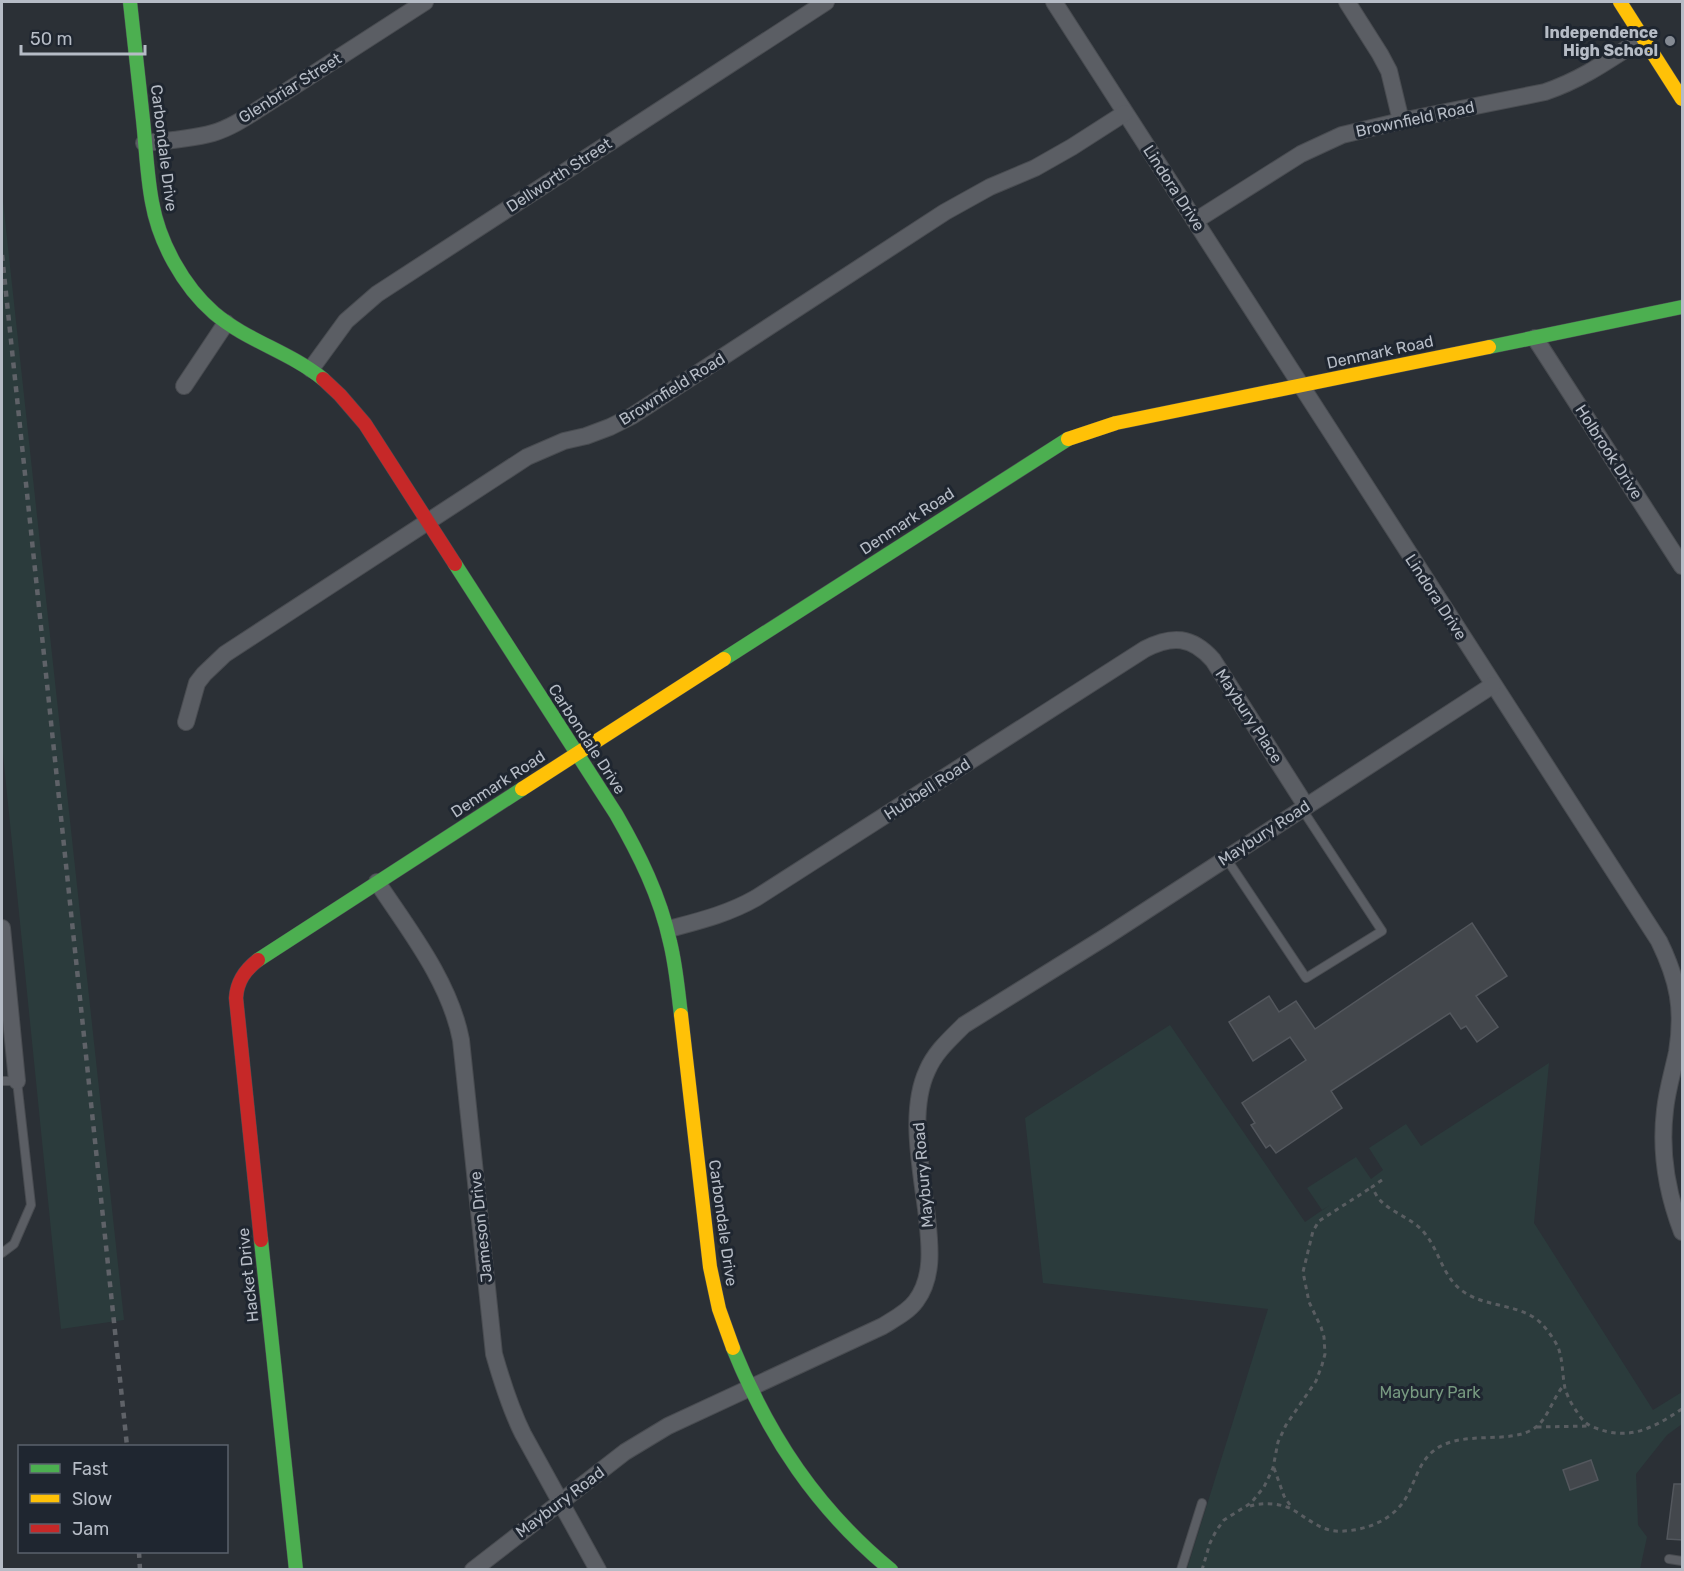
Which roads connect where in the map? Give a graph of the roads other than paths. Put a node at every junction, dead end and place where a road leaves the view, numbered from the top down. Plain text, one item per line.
1 (130, 2) edge
2 (425, 2) edge
3 (826, 2) edge
4 (1054, 2) edge
5 (1347, 2) edge
6 (1620, 2) edge
7 (1643, 38) junction
8 (1683, 99) edge
9 (1125, 113) junction
10 (1401, 121) junction
11 (144, 143) junction
12 (1196, 221) junction
13 (1683, 307) edge
14 (226, 323) junction
15 (1535, 338) junction
16 (311, 369) junction
17 (184, 386) dead end
18 (1300, 386) junction
19 (428, 521) junction
20 (1683, 567) edge
21 (1180, 639) joint
22 (1493, 685) junction
23 (186, 722) dead end
24 (577, 753) junction
25 (1304, 807) junction
26 (1226, 858) junction
27 (377, 882) junction
28 (2, 928) edge
29 (669, 929) junction
30 (239, 977) joint
31 (9, 1081) edge
32 (1683, 1232) edge
33 (2, 1253) edge
34 (750, 1388) junction
35 (560, 1502) junction
36 (1202, 1503) dead end
37 (1669, 1559) dead end
38 (1683, 1561) edge
39 (296, 1569) edge
40 (473, 1569) edge
41 (598, 1569) edge
42 (891, 1569) edge
43 (1181, 1569) edge

1 - 11 street, Carbondale Drive
2 - 11 street, Glenbriar Street
3 - 16 street, Dellworth Street
4 - 9 street, Lindora Drive
5 - 10 street
6 - 7 street
7 - 8 street
7 - 10 street, Brownfield Road
9 - 12 street, Lindora Drive
9 - 19 street, Brownfield Road
10 - 12 street, Brownfield Road
11 - 14 street, Carbondale Drive
12 - 18 street, Lindora Drive
13 - 15 street, Denmark Road
14 - 16 street, Carbondale Drive
14 - 17 street
15 - 18 street, Denmark Road
15 - 20 street, Holbrook Drive
16 - 19 street, Carbondale Drive
18 - 22 street, Lindora Drive
18 - 24 street, Denmark Road
19 - 23 street, Brownfield Road
19 - 24 street, Carbondale Drive
21 - 25 street, Maybury Place
21 - 29 street, Hubbell Road
22 - 25 street, Maybury Road
22 - 32 street, Lindora Drive
24 - 27 street, Denmark Road
24 - 29 street, Carbondale Drive
25 - 26 street, Maybury Road
25 - 26 lane
26 - 34 street, Maybury Road
27 - 30 street, Denmark Road
27 - 35 street, Jameson Drive
28 - 31 street
29 - 34 street, Carbondale Drive
30 - 39 street, Hacket Drive
31 - 33 lane
34 - 35 street, Maybury Road
34 - 42 street, Carbondale Drive
35 - 40 street, Maybury Road
35 - 41 street, Jameson Drive
36 - 43 lane
37 - 38 lane

